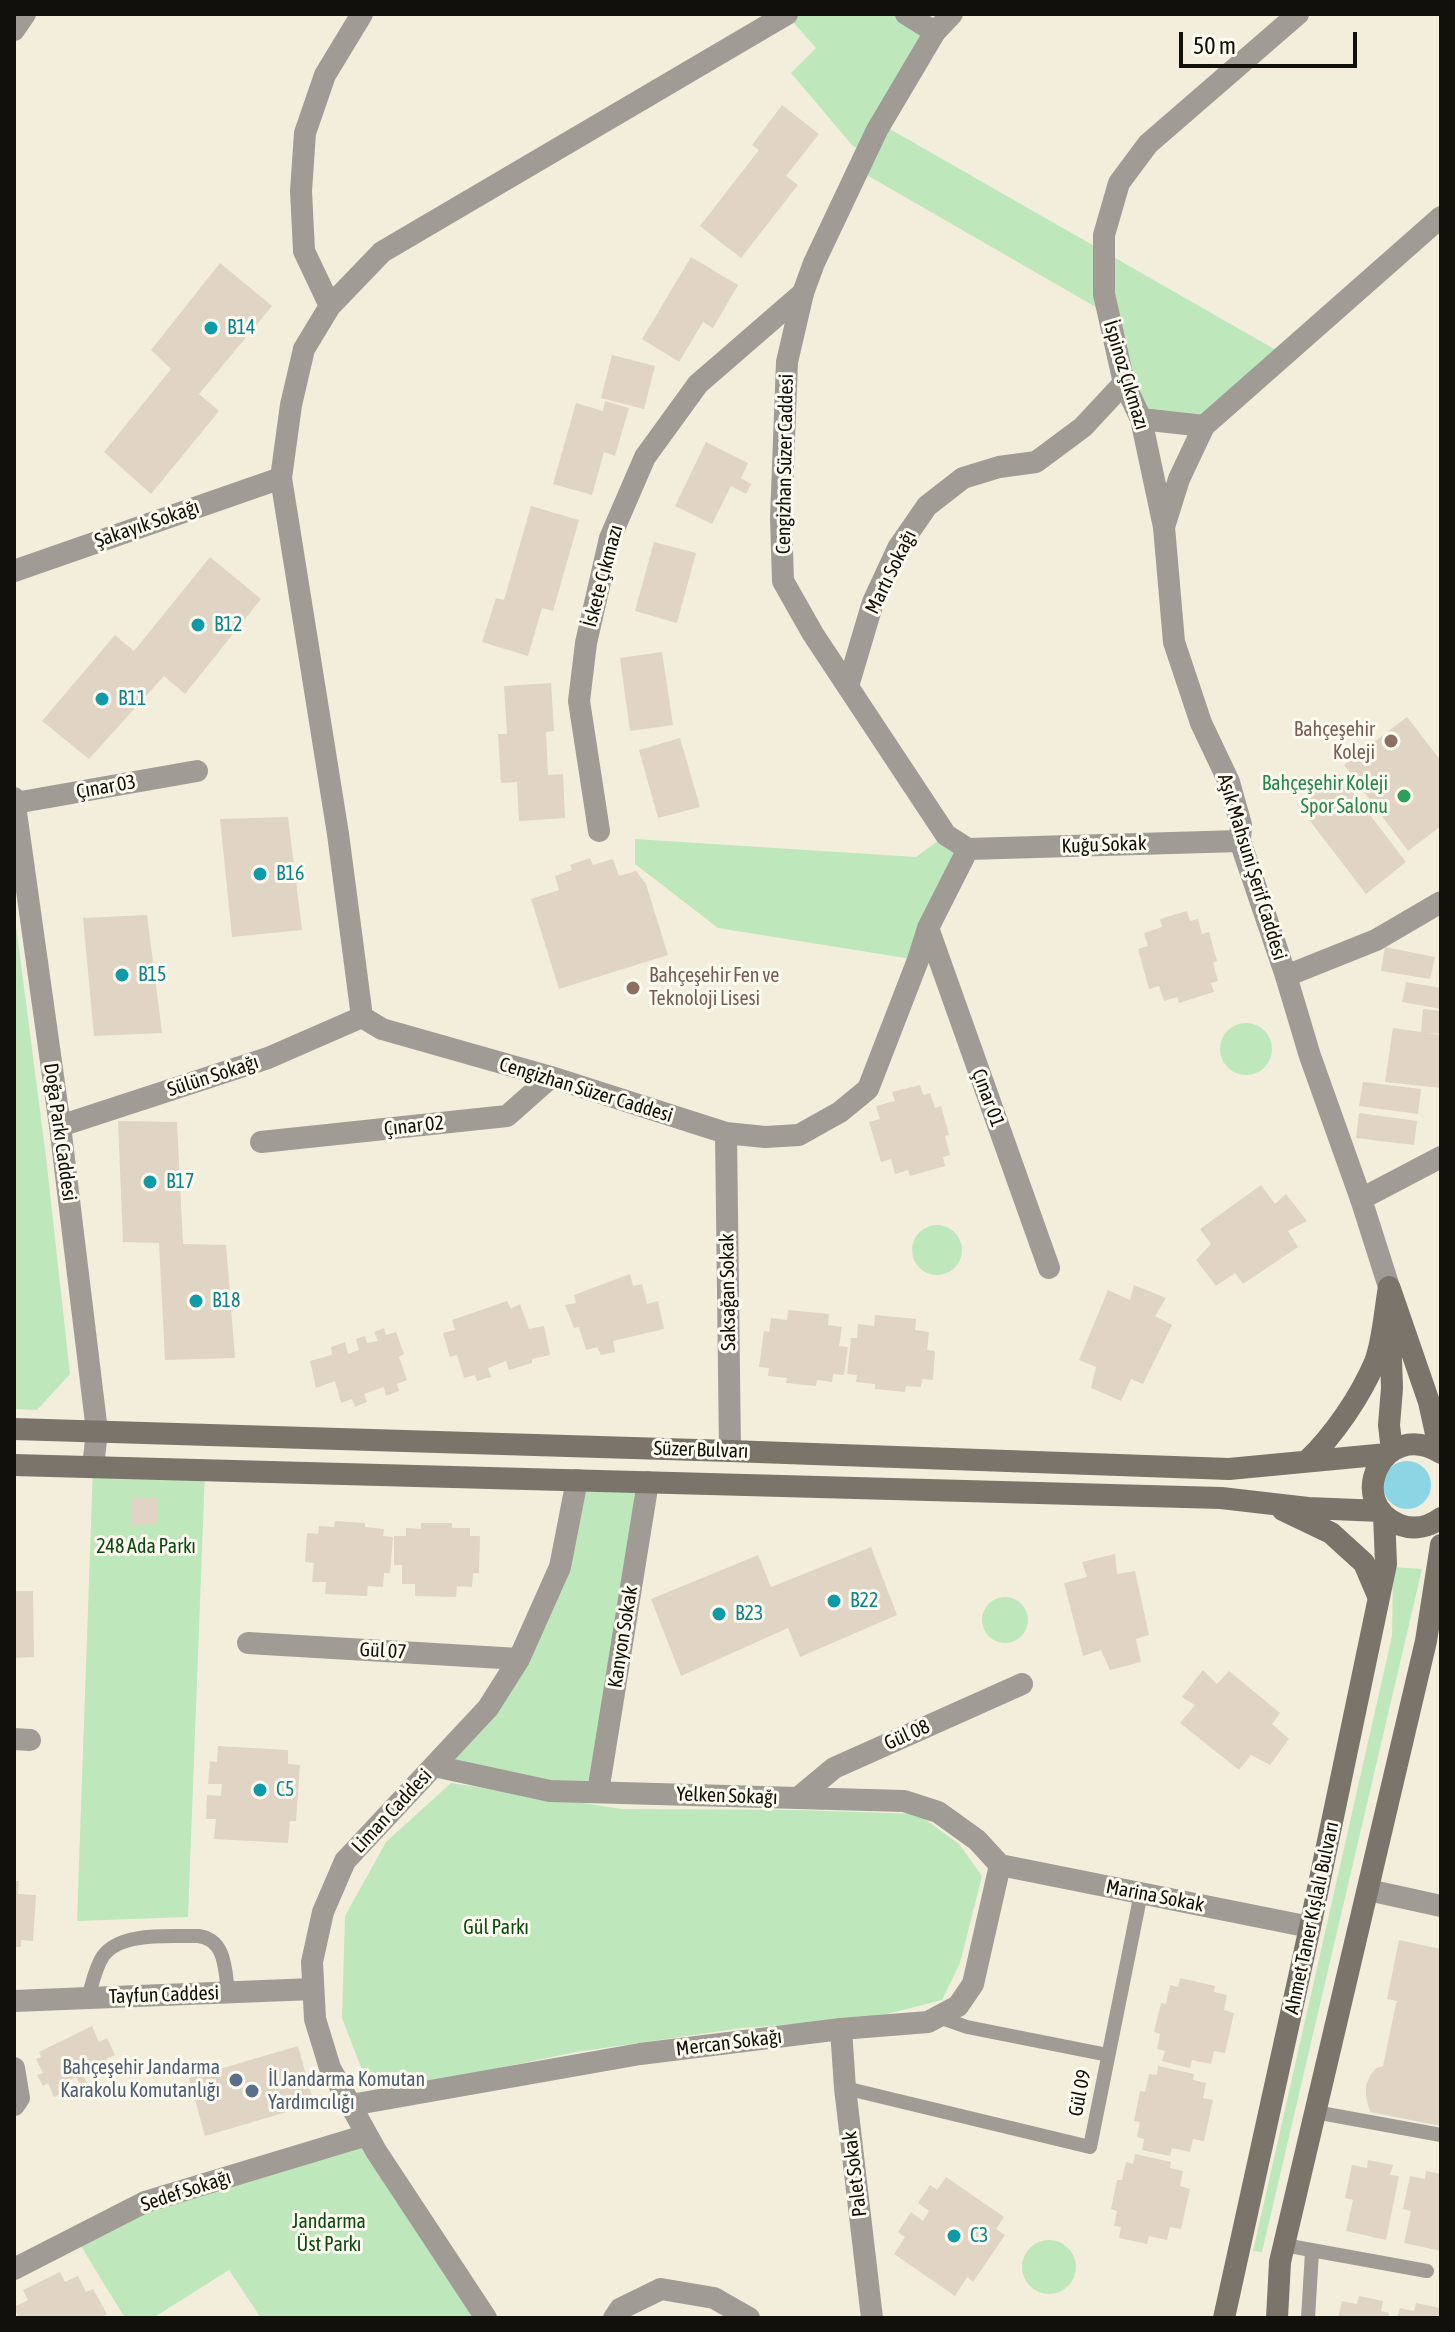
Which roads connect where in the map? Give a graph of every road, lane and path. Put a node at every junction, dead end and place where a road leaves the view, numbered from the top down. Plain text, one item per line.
1 (25, 14) edge
2 (362, 14) edge
3 (787, 14) edge
4 (906, 14) edge
5 (952, 14) edge
6 (1298, 14) edge
7 (14, 30) edge
8 (935, 32) junction
9 (1441, 217) edge
10 (803, 293) junction
11 (330, 306) junction
12 (1124, 383) junction
13 (1141, 419) junction
14 (1204, 426) junction
15 (281, 478) junction
16 (1164, 527) junction
17 (14, 571) edge
18 (848, 686) junction
19 (197, 771) dead end
20 (14, 800) edge
21 (599, 831) dead end
22 (1240, 841) junction
23 (968, 849) junction
24 (1441, 902) edge
25 (928, 928) junction
26 (1286, 976) junction
27 (362, 1017) junction
28 (551, 1077) junction
29 (60, 1126) junction
30 (726, 1133) junction
31 (261, 1142) dead end
32 (1441, 1157) edge
33 (1361, 1199) junction
34 (1049, 1268) dead end
35 (1389, 1287) junction
36 (14, 1429) edge
37 (97, 1431) junction
38 (730, 1451) junction
39 (1389, 1452) junction
40 (1441, 1453) edge
41 (1307, 1461) junction
42 (14, 1465) edge
43 (93, 1467) junction
44 (577, 1480) junction
45 (648, 1482) junction
46 (1271, 1505) junction
47 (1383, 1513) junction
48 (1441, 1518) edge
49 (1441, 1545) edge
50 (1378, 1596) junction
51 (1441, 1619) edge
52 (1426, 1641) junction
53 (248, 1643) dead end
54 (519, 1659) junction
55 (1022, 1684) dead end
56 (434, 1766) junction
57 (598, 1792) junction
58 (798, 1798) junction
59 (1000, 1865) junction
60 (1368, 1890) junction
61 (1141, 1893) junction
62 (1441, 1906) edge
63 (1310, 1927) junction
64 (313, 1989) junction
65 (228, 1992) junction
66 (88, 1998) junction
67 (14, 2001) edge
68 (941, 2016) junction
69 (841, 2029) junction
70 (1108, 2055) junction
71 (14, 2068) edge
72 (845, 2088) junction
73 (14, 2105) edge
74 (351, 2105) junction
75 (1315, 2112) junction
76 (367, 2135) junction
77 (1441, 2135) edge
78 (1284, 2245) junction
79 (1312, 2252) junction
80 (14, 2269) edge
81 (1427, 2271) dead end
82 (486, 2318) edge
83 (614, 2318) edge
84 (749, 2318) edge
85 (872, 2318) edge
86 (1224, 2318) edge
87 (1277, 2318) edge
88 (1308, 2318) edge

1 - 7 street
2 - 11 street
3 - 11 street
4 - 8 street
5 - 8 street, Cengizhan Süzer Caddesi
6 - 12 street, İspinoz Çıkmazı
8 - 10 street, Cengizhan Süzer Caddesi
9 - 14 street, Aşık Mahsuni Şerif Caddesi
10 - 18 street, Cengizhan Süzer Caddesi
10 - 21 street, İskete Çıkmazı
11 - 15 street
12 - 13 street, İspinoz Çıkmazı
12 - 18 street, Martı Sokağı
13 - 14 street
13 - 16 street, İspinoz Çıkmazı
14 - 16 street, Aşık Mahsuni Şerif Caddesi
15 - 17 street, Şakayık Sokağı
15 - 27 street
16 - 22 street, Aşık Mahsuni Şerif Caddesi
18 - 23 street, Cengizhan Süzer Caddesi
19 - 20 street, Çınar 03
20 - 29 street, Doğa Parkı Caddesi
22 - 23 street, Kuğu Sokak
22 - 26 street, Aşık Mahsuni Şerif Caddesi
23 - 25 street, Cengizhan Süzer Caddesi
24 - 26 street
25 - 30 street, Cengizhan Süzer Caddesi
25 - 34 street, Çınar 01
26 - 33 street, Aşık Mahsuni Şerif Caddesi
27 - 28 street, Cengizhan Süzer Caddesi
27 - 29 street, Sülün Sokağı
28 - 30 street, Cengizhan Süzer Caddesi
28 - 31 street, Çınar 02
29 - 37 street, Doğa Parkı Caddesi
30 - 38 street, Saksağan Sokak
32 - 33 street
33 - 35 street, Aşık Mahsuni Şerif Caddesi
35 - 39 main road
35 - 40 main road
35 - 41 main road
36 - 37 main road, Süzer Bulvarı
37 - 38 main road, Süzer Bulvarı
37 - 43 street, Doğa Parkı Caddesi
38 - 41 main road, Süzer Bulvarı
39 - 40 main road, Süzer Bulvarı
39 - 41 main road, Süzer Bulvarı
39 - 47 main road, Ahmet Taner Kışlalı Bulvarı
42 - 43 main road, Süzer Bulvarı
43 - 44 main road, Süzer Bulvarı
44 - 45 main road, Süzer Bulvarı
44 - 54 street, Liman Caddesi
45 - 46 main road, Süzer Bulvarı
45 - 57 street, Kanyon Sokak
46 - 47 main road, Süzer Bulvarı
46 - 50 main road
47 - 48 main road, Süzer Bulvarı
47 - 50 main road, Ahmet Taner Kışlalı Bulvarı
49 - 52 main road
50 - 63 main road, Ahmet Taner Kışlalı Bulvarı
51 - 52 main road
52 - 60 main road
53 - 54 street, Gül 07
54 - 56 street, Liman Caddesi
55 - 58 street, Gül 08
56 - 57 street, Yelken Sokağı
56 - 64 street, Liman Caddesi
57 - 58 street, Yelken Sokağı
58 - 59 street, Yelken Sokağı
59 - 61 street, Marina Sokak
59 - 68 street
60 - 62 street
60 - 75 main road
61 - 63 street, Marina Sokak
61 - 70 lane, Gül 09
63 - 86 main road, Ahmet Taner Kışlalı Bulvarı
64 - 65 street, Tayfun Caddesi
64 - 74 street, Liman Caddesi
65 - 66 street, Tayfun Caddesi
65 - 66 lane
66 - 67 street, Tayfun Caddesi
68 - 69 street, Mercan Sokağı
68 - 70 lane
69 - 72 street, Palet Sokak
69 - 74 street, Mercan Sokağı
70 - 72 lane, Gül 09
71 - 73 street
72 - 85 street, Palet Sokak
74 - 76 street, Liman Caddesi
75 - 77 lane
75 - 78 main road
76 - 80 street, Sedef Sokağı
76 - 82 street, Liman Caddesi
78 - 79 lane
78 - 87 main road
79 - 81 lane
79 - 88 lane
83 - 84 street

